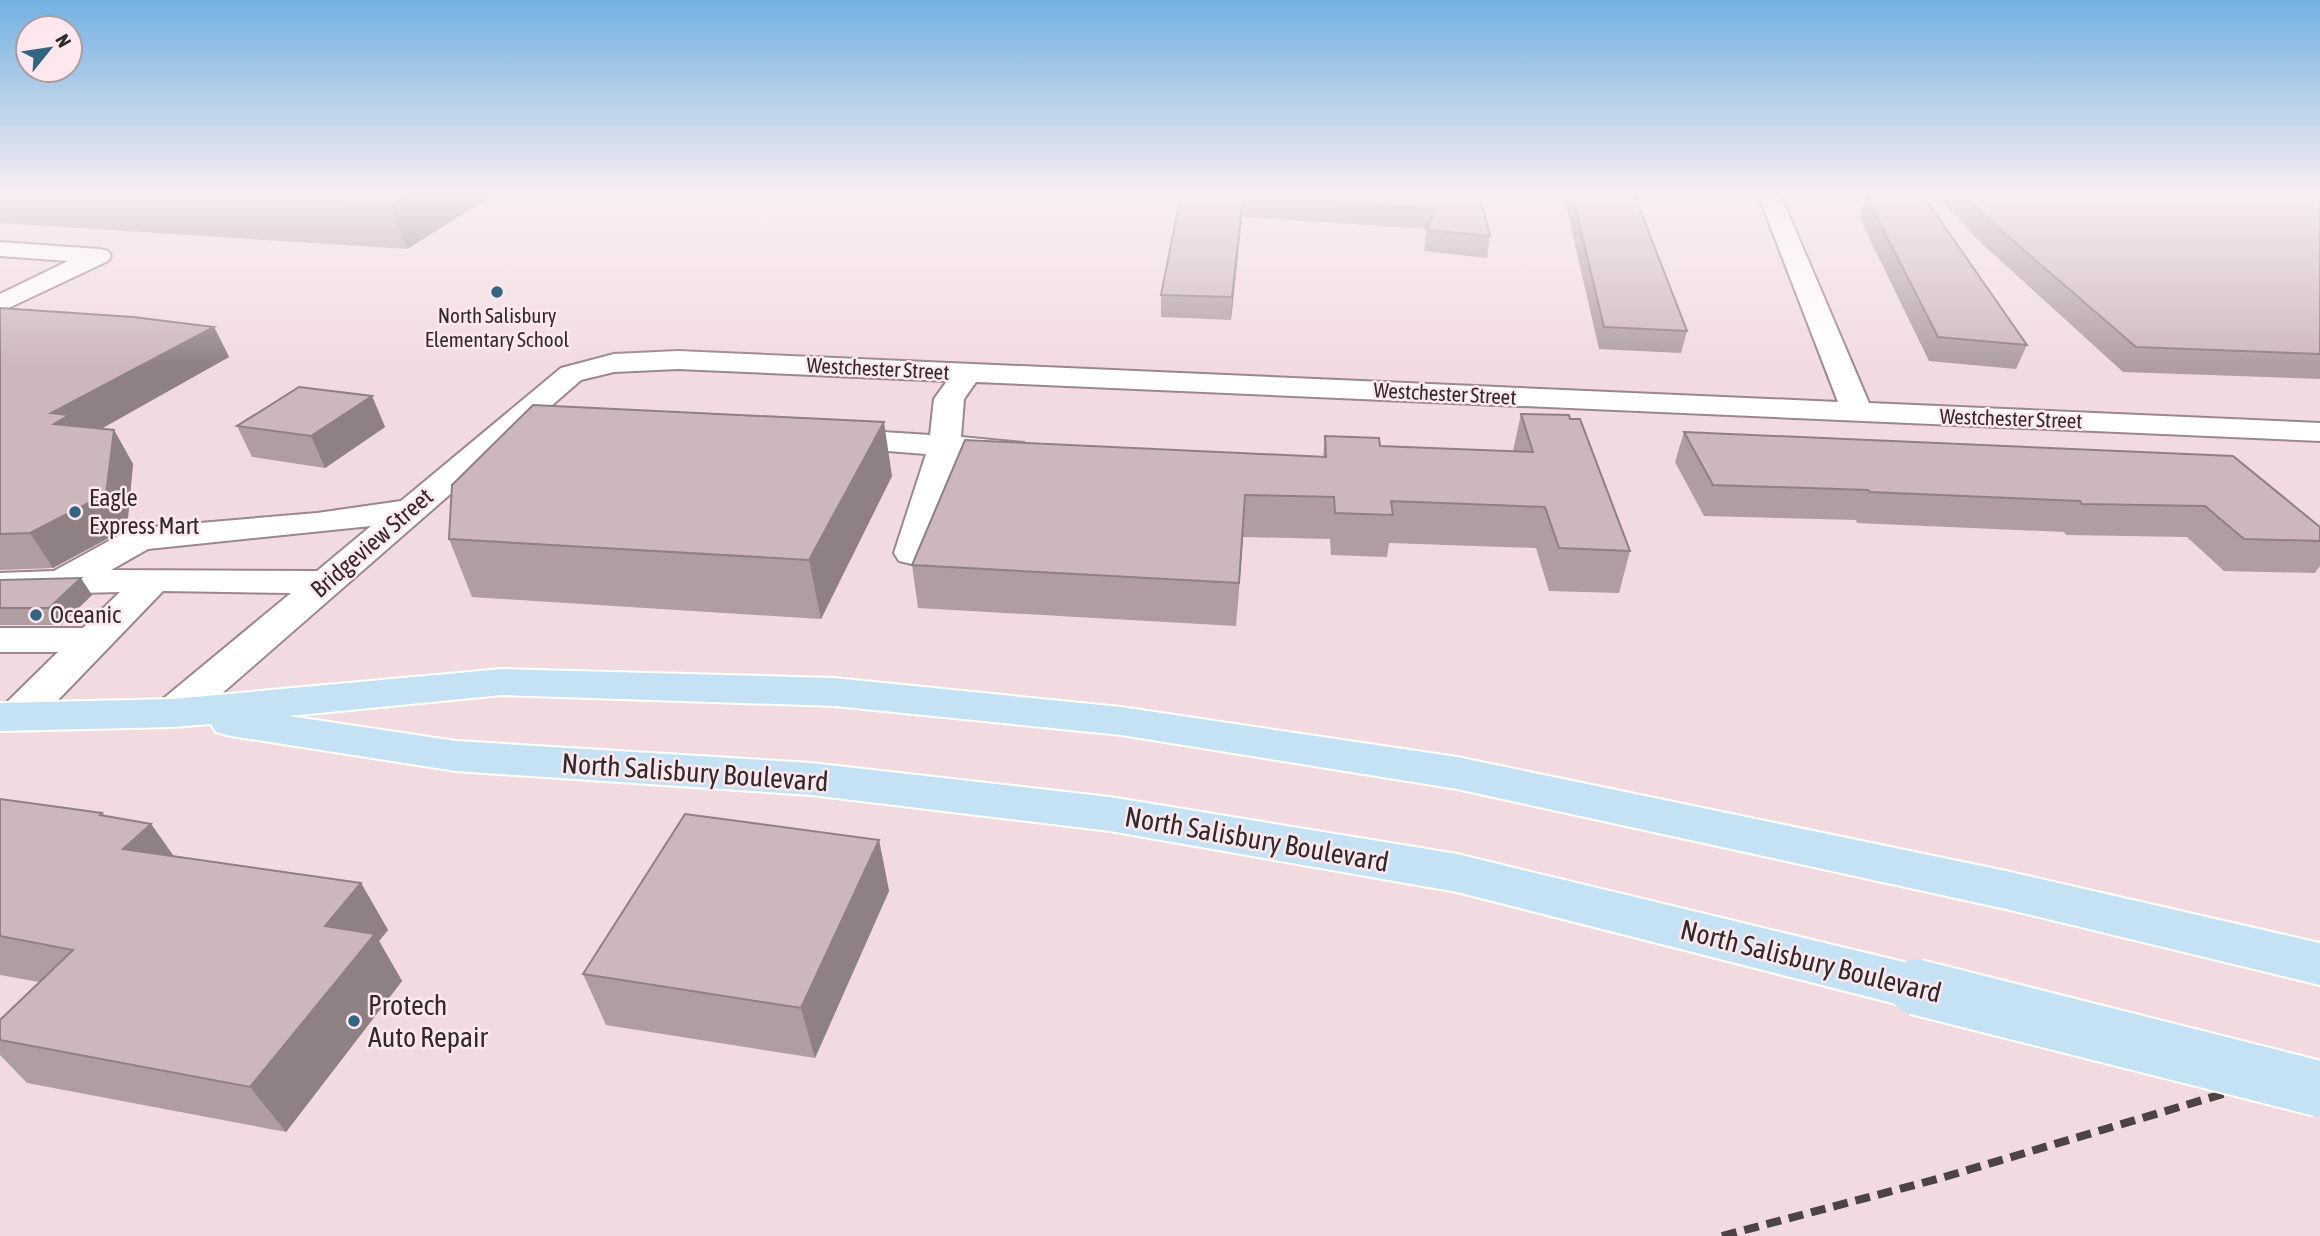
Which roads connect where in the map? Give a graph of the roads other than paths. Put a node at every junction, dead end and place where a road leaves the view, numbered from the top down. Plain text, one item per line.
1 (38, 252) edge
2 (1792, 252) edge
3 (0, 304) edge
4 (968, 373) junction
5 (571, 374) joint
6 (1858, 413) junction
7 (2320, 432) edge
8 (809, 436) edge
9 (944, 445) junction
10 (1041, 451) edge
11 (411, 510) junction
12 (912, 553) dead end
13 (153, 580) junction
14 (62, 582) junction
15 (327, 582) junction
16 (0, 584) edge
17 (94, 639) junction
18 (0, 640) edge
19 (173, 713) junction
20 (9, 716) edge
21 (2320, 964) edge
22 (2320, 1088) edge

1 - 3 street
2 - 6 street
4 - 5 street, Westchester Street
4 - 6 street, Westchester Street
4 - 9 street
5 - 11 street, Bridgeview Street
6 - 7 street, Westchester Street
8 - 9 street
9 - 10 street
9 - 12 street
11 - 14 street
11 - 15 street, Bridgeview Street
13 - 14 street
13 - 15 street
13 - 17 street
14 - 16 street
15 - 19 street, Bridgeview Street
17 - 18 street
17 - 20 street
19 - 20 main road, North Salisbury Boulevard
19 - 21 main road, North Salisbury Boulevard
19 - 22 main road, North Salisbury Boulevard, bridge

